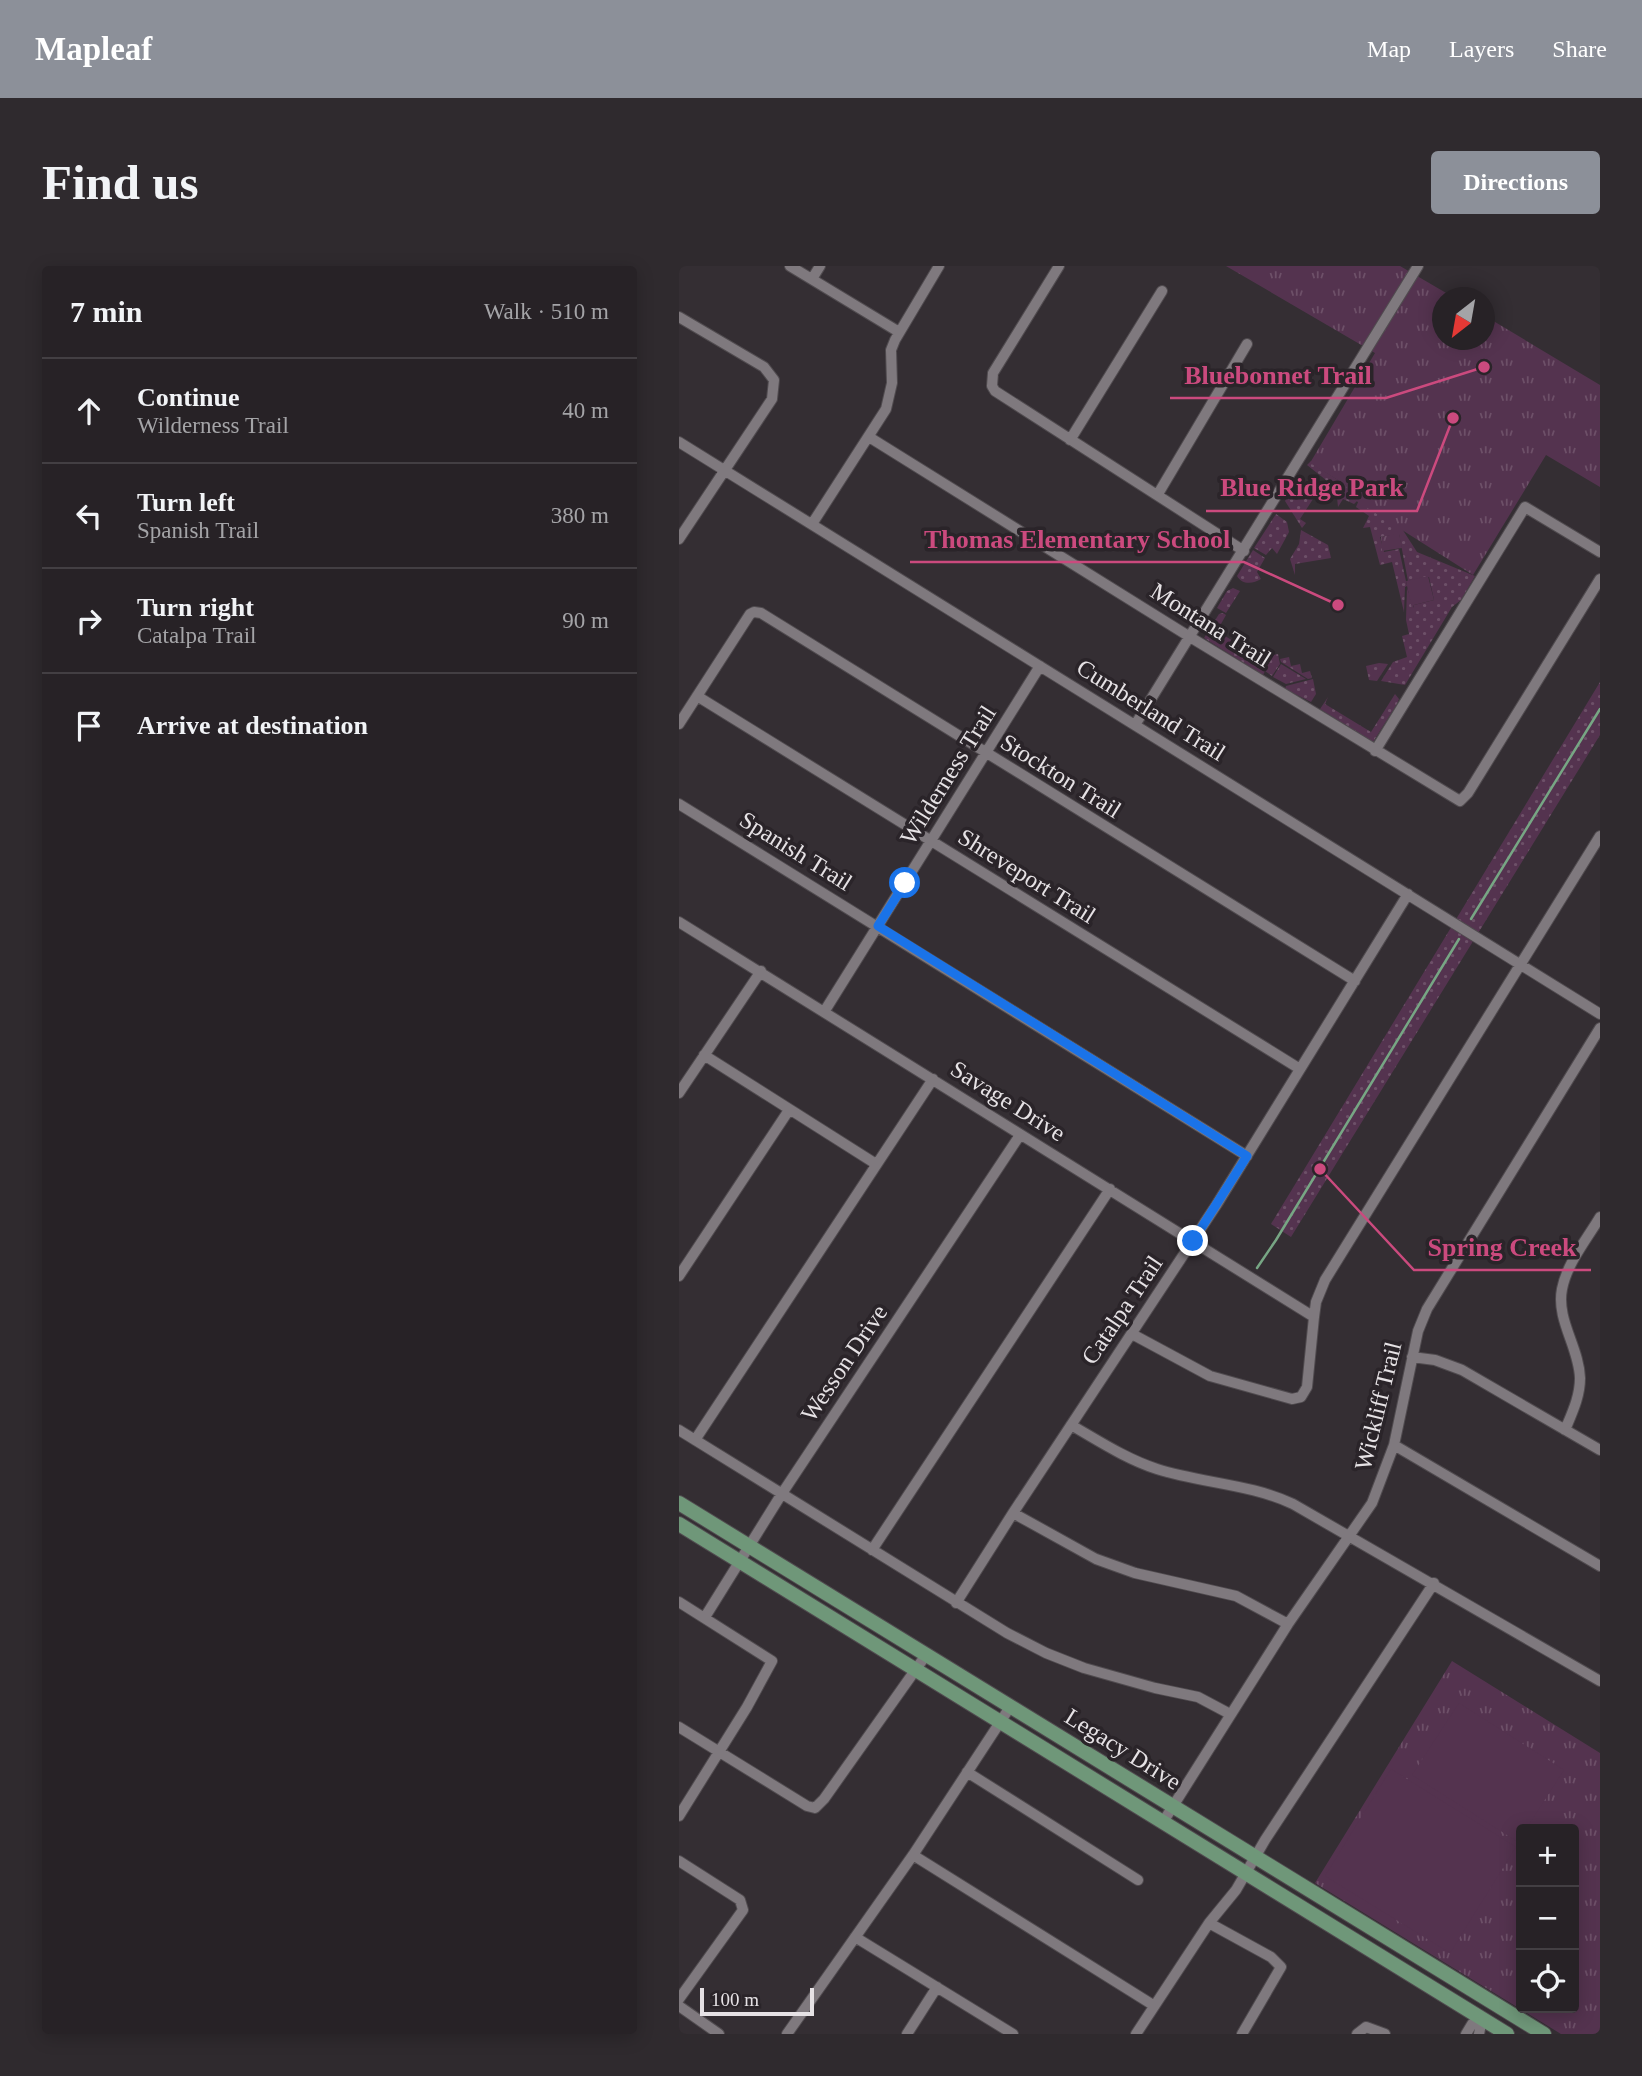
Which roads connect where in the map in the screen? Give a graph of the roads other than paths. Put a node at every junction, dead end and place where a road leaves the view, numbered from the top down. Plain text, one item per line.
1 (790, 266) edge
2 (820, 266) edge
3 (939, 266) edge
4 (1059, 266) edge
5 (1418, 266) edge
6 (812, 279) junction
7 (1162, 291) dead end
8 (679, 317) edge
9 (899, 332) junction
10 (1247, 344) dead end
11 (869, 436) junction
12 (1070, 440) junction
13 (679, 442) edge
14 (726, 471) junction
15 (1157, 494) junction
16 (812, 524) junction
17 (679, 539) edge
18 (1244, 551) junction
19 (1600, 552) edge
20 (1600, 579) edge
21 (1190, 637) junction
22 (1040, 666) junction
23 (697, 696) junction
24 (679, 724) edge
25 (1135, 725) junction
26 (1375, 751) junction
27 (985, 754) junction
28 (679, 804) edge
29 (1600, 836) edge
30 (932, 841) junction
31 (1408, 894) junction
32 (679, 922) edge
33 (878, 926) junction
34 (1521, 964) junction
35 (761, 971) junction
36 (1355, 981) junction
37 (824, 1012) junction
38 (1600, 1014) edge
39 (1600, 1028) edge
40 (704, 1055) junction
41 (1300, 1069) junction
42 (933, 1079) junction
43 (679, 1093) edge
44 (789, 1110) junction
45 (1020, 1135) junction
46 (1247, 1156) junction
47 (876, 1164) junction
48 (1109, 1189) junction
49 (1600, 1217) edge
50 (1193, 1241) junction
51 (679, 1276) edge
52 (1314, 1317) junction
53 (1132, 1334) junction
54 (1412, 1357) junction
55 (1071, 1425) junction
56 (679, 1430) edge
57 (1565, 1430) junction
58 (695, 1440) junction
59 (1394, 1445) junction
60 (1600, 1450) edge
61 (782, 1495) junction
62 (679, 1503) edge
63 (1013, 1513) junction
64 (679, 1524) edge
65 (1350, 1535) junction
66 (749, 1546) junction
67 (872, 1550) junction
68 (739, 1562) junction
69 (1600, 1566) edge
70 (1434, 1583) junction
71 (679, 1602) edge
72 (956, 1603) junction
73 (705, 1617) junction
74 (1289, 1624) junction
75 (926, 1655) junction
76 (915, 1670) junction
77 (1600, 1681) edge
78 (1010, 1707) junction
79 (1230, 1714) junction
80 (1000, 1722) junction
81 (679, 1727) edge
82 (719, 1752) junction
83 (967, 1772) junction
84 (1171, 1805) junction
85 (679, 1816) edge
86 (1163, 1822) junction
87 (913, 1855) junction
88 (1255, 1857) junction
89 (679, 1861) edge
90 (1245, 1873) junction
91 (1137, 1880) dead end
92 (1209, 1923) junction
93 (855, 1937) junction
94 (937, 1987) junction
95 (679, 1999) edge
96 (1493, 2003) junction
97 (1153, 2005) junction
98 (679, 2006) edge
99 (1482, 2019) junction
100 (1362, 2031) edge
101 (719, 2034) edge
102 (787, 2034) edge
103 (907, 2034) edge
104 (1013, 2034) edge
105 (1136, 2034) edge
106 (1242, 2034) edge
107 (1385, 2034) edge
108 (1466, 2034) edge
109 (1479, 2034) edge
110 (1507, 2034) edge
111 (1544, 2034) edge

1 - 6 street
2 - 6 street
3 - 9 street
4 - 12 street
5 - 18 street
6 - 9 street
7 - 12 street
8 - 14 street
9 - 11 street
10 - 15 street
11 - 16 street
11 - 21 street, Montana Trail
12 - 15 street
13 - 14 street, Cumberland Trail
14 - 16 street, Cumberland Trail
14 - 17 street
15 - 18 street
16 - 22 street, Cumberland Trail
18 - 21 street
19 - 26 street
20 - 26 street, Montana Trail
21 - 25 street
21 - 26 street, Montana Trail
22 - 25 street, Cumberland Trail
22 - 27 street, Wilderness Trail
23 - 24 street, Stockton Trail
23 - 27 street, Stockton Trail
23 - 30 street, Shreveport Trail
25 - 31 street, Cumberland Trail
27 - 30 street, Wilderness Trail
27 - 36 street, Stockton Trail
28 - 33 street, Spanish Trail
29 - 34 street
30 - 33 street, Wilderness Trail
30 - 41 street, Shreveport Trail
31 - 34 street, Cumberland Trail
31 - 36 street, Catalpa Trail
32 - 35 street, Savage Drive
33 - 37 street, Wilderness Trail
33 - 46 street, Spanish Trail
34 - 38 street, Cumberland Trail
34 - 52 street
35 - 37 street, Savage Drive
35 - 40 street
36 - 41 street, Catalpa Trail
37 - 42 street, Savage Drive
39 - 54 street, Wickliff Trail
40 - 43 street
40 - 44 street
41 - 46 street, Catalpa Trail
42 - 45 street, Savage Drive
42 - 47 street
44 - 47 street
44 - 51 street
45 - 48 street, Savage Drive
45 - 61 street, Wesson Drive
46 - 50 street, Catalpa Trail
47 - 58 street
48 - 50 street, Savage Drive
48 - 67 street
49 - 57 street
50 - 52 street, Savage Drive
50 - 53 street, Catalpa Trail
52 - 53 street
53 - 55 street, Catalpa Trail
54 - 57 street
54 - 59 street, Wickliff Trail
55 - 63 street, Catalpa Trail
55 - 65 street
56 - 58 street
57 - 60 street
58 - 61 street
59 - 65 street, Wickliff Trail
59 - 69 street
61 - 66 street, Wesson Drive
61 - 67 street
62 - 66 main road, Legacy Drive
63 - 72 street, Catalpa Trail
63 - 74 street
64 - 68 main road, Legacy Drive
65 - 70 street
65 - 74 street, Wickliff Trail
66 - 68 street, Wesson Drive
66 - 75 main road, Legacy Drive
67 - 72 street
68 - 73 street, Wesson Drive
68 - 76 main road, Legacy Drive
70 - 77 street
70 - 88 street
71 - 73 street
72 - 79 street
73 - 82 street
74 - 79 street, Wickliff Trail
75 - 76 street
75 - 78 main road, Legacy Drive
76 - 80 main road, Legacy Drive
76 - 82 street
78 - 80 street
78 - 84 main road, Legacy Drive
79 - 84 street, Wickliff Trail
80 - 83 street
80 - 86 main road, Legacy Drive
81 - 82 street
82 - 85 street
83 - 87 street
83 - 91 street
84 - 86 street, Wickliff Trail
84 - 88 main road, Legacy Drive
86 - 90 main road, Legacy Drive
87 - 93 street
87 - 97 street
88 - 90 street
88 - 96 main road, Legacy Drive
89 - 95 street
90 - 92 street
90 - 99 main road, Legacy Drive
92 - 97 street
92 - 106 street
93 - 94 street
93 - 102 street
94 - 103 street
94 - 104 street
96 - 99 main road
96 - 111 main road, Legacy Drive
97 - 105 street
98 - 101 street
99 - 108 street
99 - 109 street
99 - 110 main road, Legacy Drive
100 - 107 street

